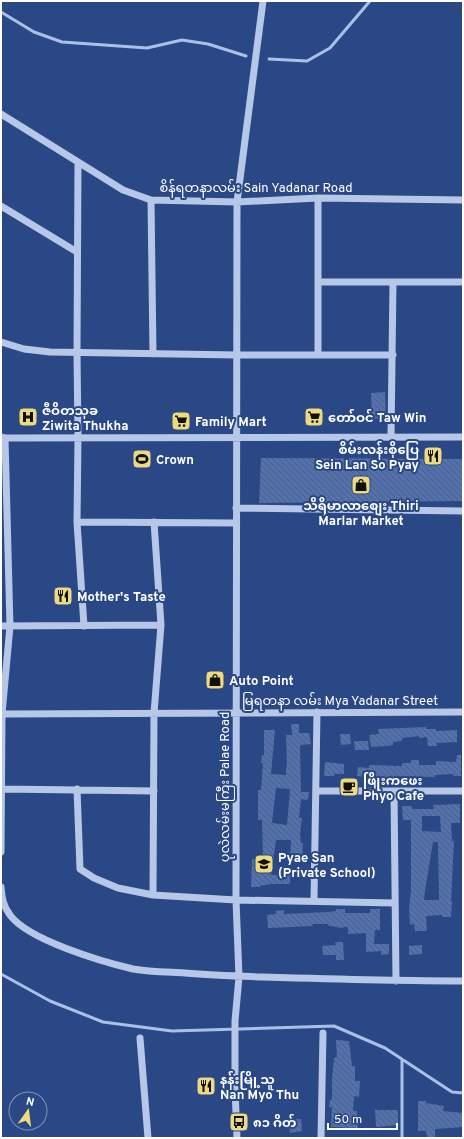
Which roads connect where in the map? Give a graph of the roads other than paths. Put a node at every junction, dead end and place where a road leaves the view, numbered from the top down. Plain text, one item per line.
1 (263, 1) edge
2 (1, 114) edge
3 (78, 162) junction
4 (318, 198) junction
5 (151, 200) junction
6 (463, 200) edge
7 (236, 202) junction
8 (1, 206) edge
9 (77, 252) junction
10 (319, 282) junction
11 (393, 282) junction
12 (463, 282) edge
13 (1, 342) edge
14 (76, 352) junction
15 (153, 354) junction
16 (393, 354) junction
17 (237, 355) junction
18 (318, 355) junction
19 (236, 437) junction
20 (391, 437) junction
21 (463, 437) edge
22 (3, 438) edge
23 (78, 438) junction
24 (236, 508) junction
25 (463, 511) edge
26 (77, 522) junction
27 (154, 522) junction
28 (236, 523) junction
29 (161, 625) junction
30 (1, 626) edge
31 (10, 626) junction
32 (84, 626) junction
33 (236, 712) junction
34 (317, 712) junction
35 (463, 712) edge
36 (154, 713) junction
37 (2, 714) edge
38 (2, 789) edge
39 (77, 789) junction
40 (154, 791) junction
41 (316, 791) junction
42 (394, 791) junction
43 (463, 791) edge
44 (1, 852) edge
45 (1, 887) edge
46 (153, 896) junction
47 (236, 900) junction
48 (314, 901) junction
49 (395, 903) junction
50 (239, 977) junction
51 (463, 980) edge
52 (396, 981) junction
53 (323, 1033) dead end
54 (140, 1038) dead end
55 (148, 1138) edge
56 (237, 1138) edge
57 (321, 1138) edge

1 - 7 street, ပုလဲလမ်းမကြီး Palae Road
2 - 3 street, စိန်ရတနာလမ်း Sain Yadanar Road
3 - 5 street, စိန်ရတနာလမ်း Sain Yadanar Road
3 - 9 street
4 - 6 street, စိန်ရတနာလမ်း Sain Yadanar Road
4 - 7 street, စိန်ရတနာလမ်း Sain Yadanar Road
4 - 10 street
5 - 7 street, စိန်ရတနာလမ်း Sain Yadanar Road
5 - 15 street
7 - 17 street, ပုလဲလမ်းမကြီး Palae Road
8 - 9 street
9 - 14 street
10 - 11 street
10 - 18 street
11 - 12 street
11 - 16 street
13 - 14 street
14 - 15 street
14 - 23 street
15 - 17 street
16 - 18 street
16 - 20 street
17 - 18 street
17 - 19 street, ပုလဲလမ်းမကြီး Palae Road
19 - 20 street
19 - 23 street
19 - 24 street, ပုလဲလမ်းမကြီး Palae Road
20 - 21 street
22 - 23 street
22 - 31 street
23 - 26 street
24 - 25 street
24 - 28 street, ပုလဲလမ်းမကြီး Palae Road
26 - 27 street
26 - 32 street
27 - 28 street
27 - 29 street
28 - 33 street, ပုလဲလမ်းမကြီး Palae Road
29 - 32 street
29 - 36 street
30 - 31 street
31 - 32 street
31 - 37 street
33 - 34 street, မြရတနာ လမ်း Mya Yadanar Street
33 - 36 street, မြရတနာ လမ်း Mya Yadanar Street
33 - 47 street, ပုလဲလမ်းမကြီး Palae Road
34 - 35 street, မြရတနာ လမ်း Mya Yadanar Street
34 - 41 street
36 - 37 street, မြရတနာ လမ်း Mya Yadanar Street
36 - 40 street
37 - 38 street
38 - 39 street
38 - 44 street
39 - 40 street
39 - 46 street
40 - 46 street
41 - 42 street
41 - 48 street
42 - 43 street
42 - 49 street
45 - 50 street
46 - 47 street
47 - 48 street
47 - 50 street, ပုလဲလမ်းမကြီး Palae Road
48 - 49 street
49 - 52 street
50 - 52 street
50 - 56 street, ပုလဲလမ်းမကြီး Palae Road
51 - 52 street
53 - 57 street
54 - 55 street

